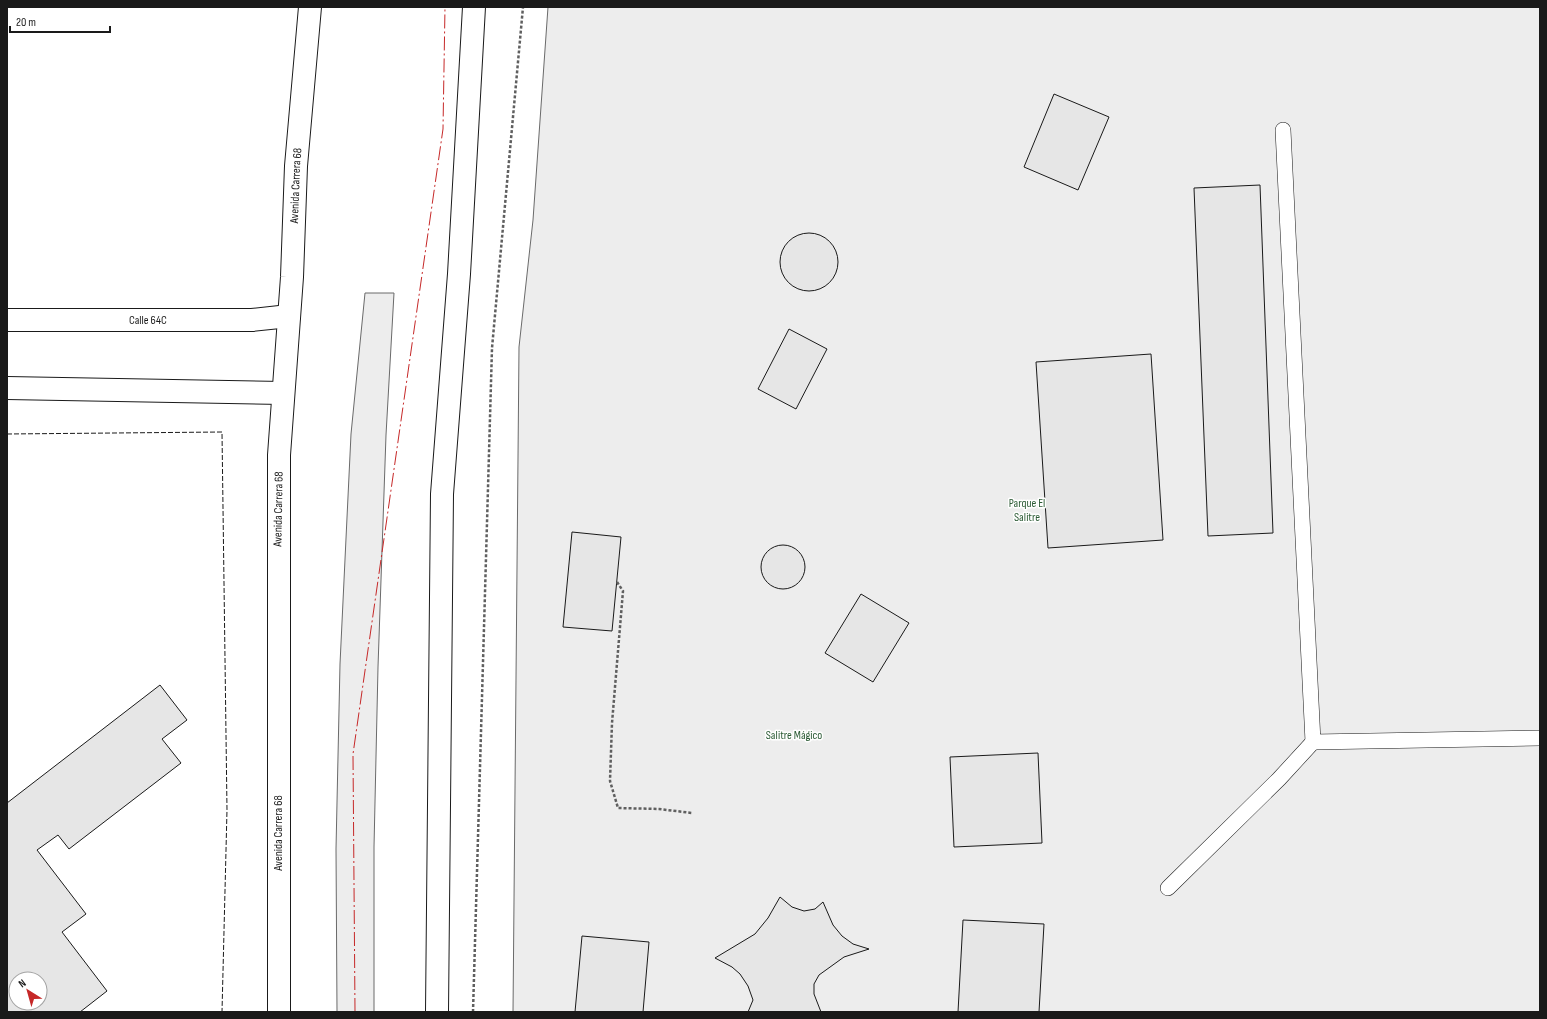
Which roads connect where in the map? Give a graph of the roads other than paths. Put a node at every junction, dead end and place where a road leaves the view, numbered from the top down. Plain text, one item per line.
1 (310, 7) edge
2 (474, 7) edge
3 (1283, 130) dead end
4 (289, 316) junction
5 (7, 320) edge
6 (7, 388) edge
7 (283, 393) junction
8 (1540, 738) edge
9 (1313, 742) junction
10 (1168, 888) dead end
11 (279, 1012) edge
12 (437, 1012) edge

1 - 4 main road, Avenida Carrera 68
2 - 12 main road
3 - 9 lane
4 - 5 main road, Calle 64C
4 - 7 main road, Avenida Carrera 68
6 - 7 main road
7 - 11 main road, Avenida Carrera 68
8 - 9 lane
9 - 10 lane

